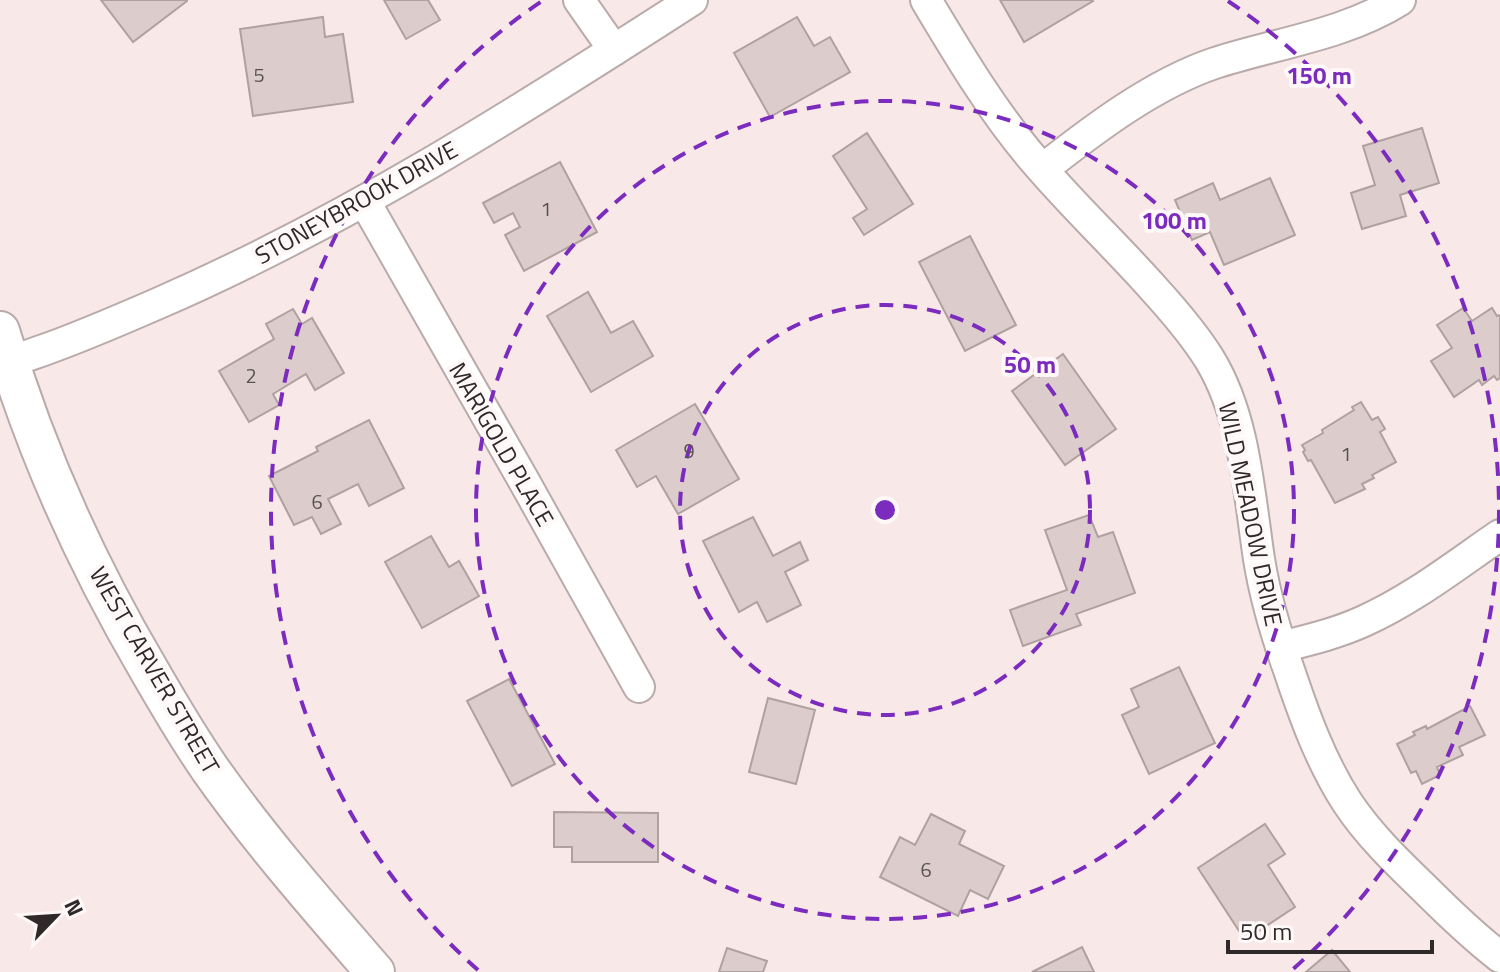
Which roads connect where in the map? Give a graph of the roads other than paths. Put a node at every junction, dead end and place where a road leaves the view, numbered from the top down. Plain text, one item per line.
1 (579, 0) edge
2 (692, 0) edge
3 (926, 0) edge
4 (1400, 0) edge
5 (614, 50) junction
6 (1043, 169) junction
7 (365, 202) junction
8 (3, 352) edge
9 (1500, 535) edge
10 (1281, 647) junction
11 (639, 687) dead end
12 (1500, 957) edge
13 (375, 972) edge

1 - 5 street
2 - 5 street, STONEYBROOK DRIVE
3 - 6 street, WILD MEADOW DRIVE
4 - 6 street
5 - 7 street, STONEYBROOK DRIVE
6 - 10 street, WILD MEADOW DRIVE
7 - 8 street, STONEYBROOK DRIVE
7 - 11 street, MARIGOLD PLACE
8 - 13 street, WEST CARVER STREET
9 - 10 street
10 - 12 street, WILD MEADOW DRIVE

